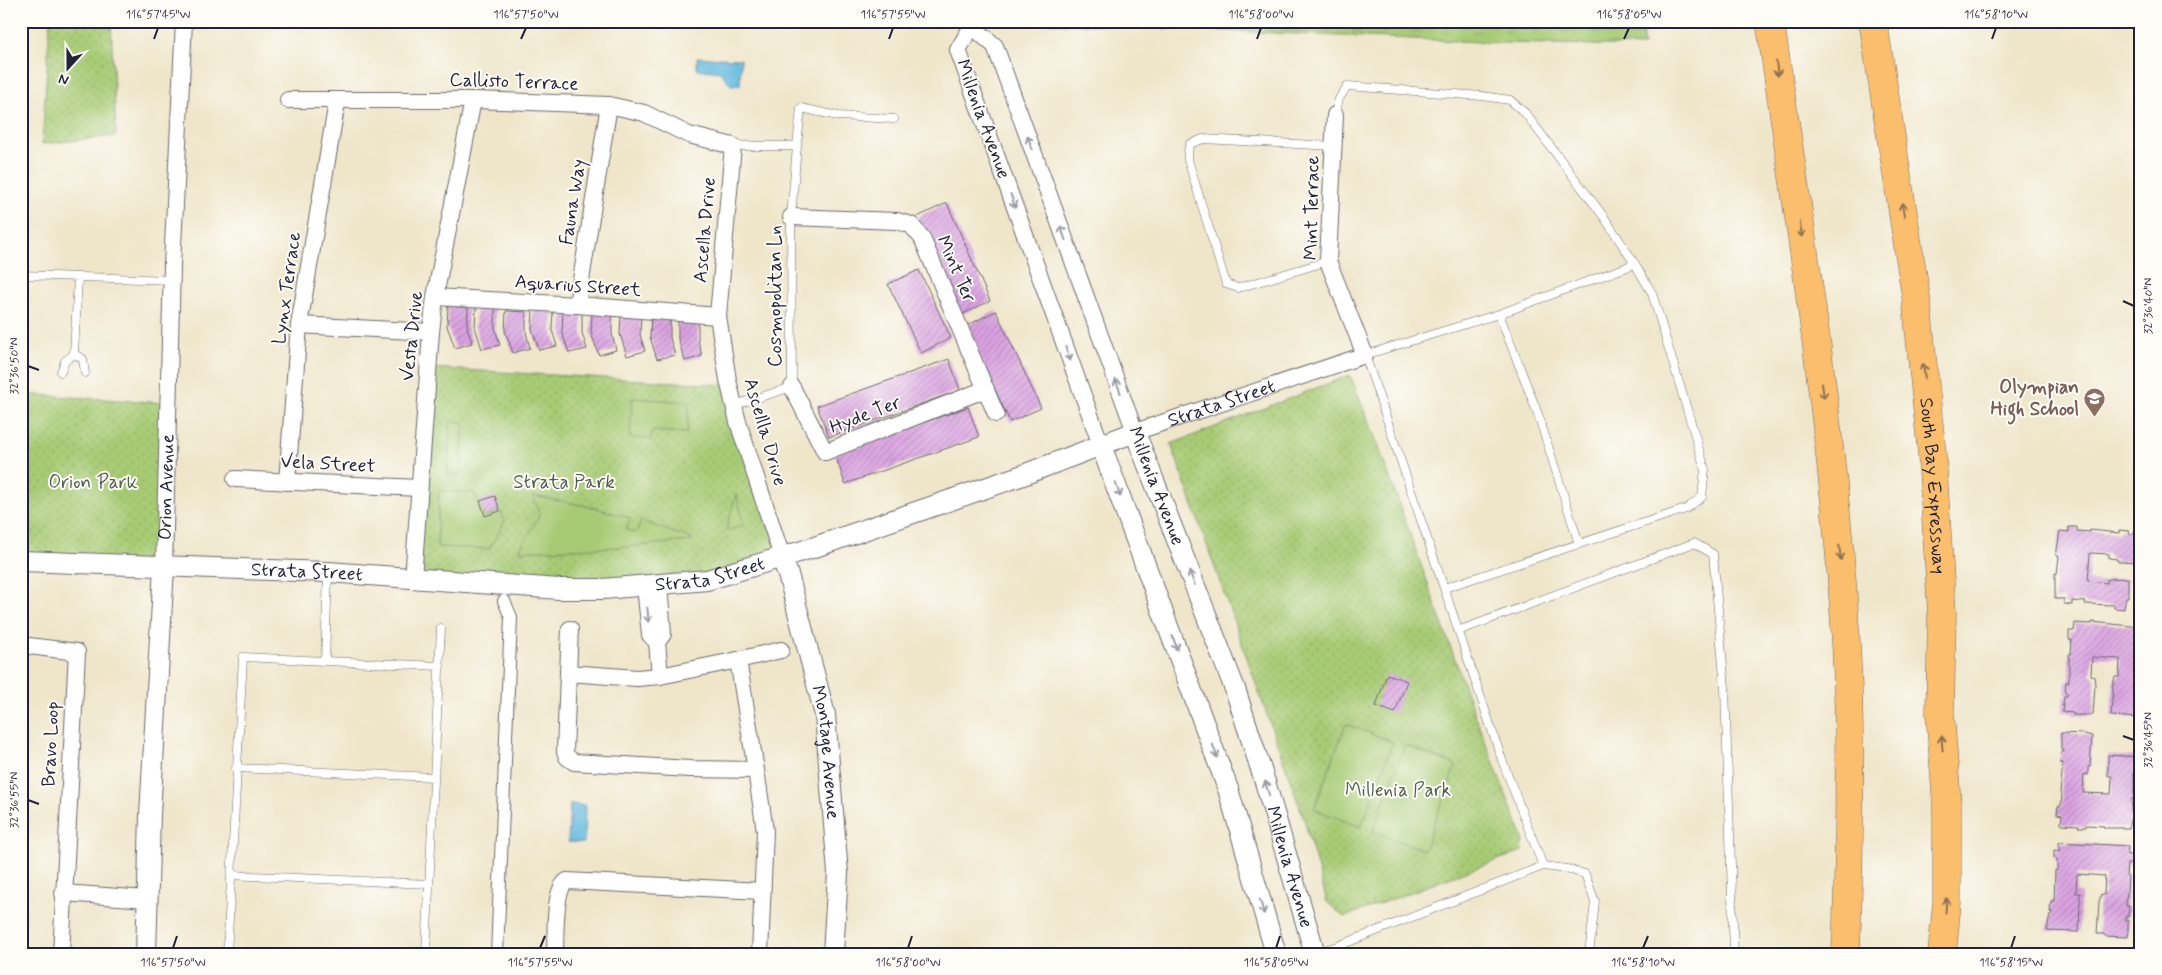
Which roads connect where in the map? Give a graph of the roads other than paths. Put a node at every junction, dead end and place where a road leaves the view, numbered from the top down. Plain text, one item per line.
1 (184, 21) edge
2 (1770, 21) edge
3 (1873, 21) edge
4 (288, 100) dead end
5 (474, 100) junction
6 (337, 102) junction
7 (609, 105) junction
8 (1335, 115) joint
9 (894, 119) dead end
10 (733, 146) junction
11 (798, 146) junction
12 (1334, 146) junction
13 (791, 218) junction
14 (1328, 261) junction
15 (1636, 264) junction
16 (21, 275) edge
17 (78, 277) junction
18 (172, 280) junction
19 (435, 297) junction
20 (577, 305) junction
21 (1499, 314) junction
22 (718, 316) junction
23 (299, 325) junction
24 (431, 332) junction
25 (74, 354) junction
26 (1365, 355) junction
27 (61, 372) dead end
28 (84, 373) dead end
29 (792, 388) junction
30 (986, 389) junction
31 (735, 405) junction
32 (996, 414) dead end
33 (1135, 432) junction
34 (1101, 445) junction
35 (235, 479) dead end
36 (287, 482) junction
37 (419, 488) junction
38 (1580, 544) junction
39 (782, 557) junction
40 (21, 561) edge
41 (164, 567) junction
42 (328, 572) junction
43 (413, 579) junction
44 (652, 585) junction
45 (1444, 588) junction
46 (504, 601) dead end
47 (442, 628) dead end
48 (570, 629) dead end
49 (1458, 631) junction
50 (21, 645) edge
51 (781, 650) dead end
52 (738, 660) junction
53 (325, 661) junction
54 (440, 666) junction
55 (568, 673) junction
56 (660, 676) junction
57 (236, 768) junction
58 (756, 770) junction
59 (434, 777) junction
60 (1543, 866) junction
61 (231, 875) junction
62 (429, 884) junction
63 (762, 891) junction
64 (63, 893) junction
65 (147, 899) junction
66 (1313, 953) edge
67 (61, 954) edge
68 (146, 954) edge
69 (227, 954) edge
70 (426, 954) edge
71 (497, 954) edge
72 (555, 954) edge
73 (760, 954) edge
74 (833, 954) edge
75 (1276, 954) edge
76 (1589, 954) edge
77 (1734, 954) edge
78 (1846, 954) edge
79 (1942, 954) edge

1 - 18 street, Orion Avenue
2 -> 78 highway
79 -> 3 highway, South Bay Expressway
4 - 6 street, Callisto Terrace
5 - 6 street, Callisto Terrace
5 - 7 street, Callisto Terrace
5 - 19 street, Vesta Drive
6 - 23 street, Lynx Terrace
7 - 10 street, Callisto Terrace
7 - 20 street, Fauna Way
8 - 12 street, Mint Terrace
8 - 15 lane
9 - 11 lane, Cosmopolitan Ln
10 - 11 lane
10 - 22 street, Ascella Drive
11 - 13 lane, Cosmopolitan Ln
12 - 14 street, Mint Terrace
12 - 14 lane
13 - 29 lane, Cosmopolitan Ln
13 - 30 street, Mint Ter
14 - 26 street, Mint Terrace
15 - 21 lane
15 - 38 lane
16 - 17 lane
17 - 18 lane
17 - 25 lane
18 - 41 street, Orion Avenue
19 - 20 street, Aquarius Street
19 - 24 street, Vesta Drive
20 - 22 street, Aquarius Street
21 - 26 lane
21 - 38 lane
22 - 31 street, Ascellla Drive
23 - 24 street
23 - 36 street, Lynx Terrace
24 - 37 street, Vesta Drive
25 - 27 lane
25 - 28 lane
26 - 33 street, Strata Street
26 - 45 lane
29 - 30 street, Hyde Ter
29 - 31 lane, Cosmopolitan Ln
30 - 32 street, Mint Ter
31 - 39 street, Ascellla Drive
33 - 34 street, Strata Street
33 -> 34 street, Millenia Avenue
66 -> 33 street, Millenia Avenue
34 - 39 street, Strata Street
34 -> 75 street, Millenia Avenue
35 - 36 street, Vela Street
36 - 37 street, Vela Street
37 - 43 street, Vesta Drive
38 - 45 lane
39 - 44 street, Strata Street
39 - 74 street, Montage Avenue
40 - 41 street, Strata Street
41 - 42 street, Strata Street
41 - 65 street, Orion Avenue
42 - 43 street, Strata Street
42 - 53 lane
43 - 44 street, Strata Street
44 - 56 street
45 - 49 lane
46 - 71 street
47 - 54 lane
48 - 55 street
49 - 60 lane
49 - 77 lane
50 - 64 street, Bravo Loop
51 - 52 street
52 - 56 street
52 - 58 street
53 - 54 lane
53 - 57 lane
54 - 59 lane
55 - 56 street
55 - 58 street
57 - 59 lane
57 - 61 lane
58 - 63 street
59 - 62 lane
60 - 66 lane
60 - 76 lane
61 - 62 lane
61 - 69 lane
62 - 70 lane
63 - 72 street
63 - 73 street
64 - 65 street
64 - 67 street, Bravo Loop
65 - 68 street, Orion Avenue

